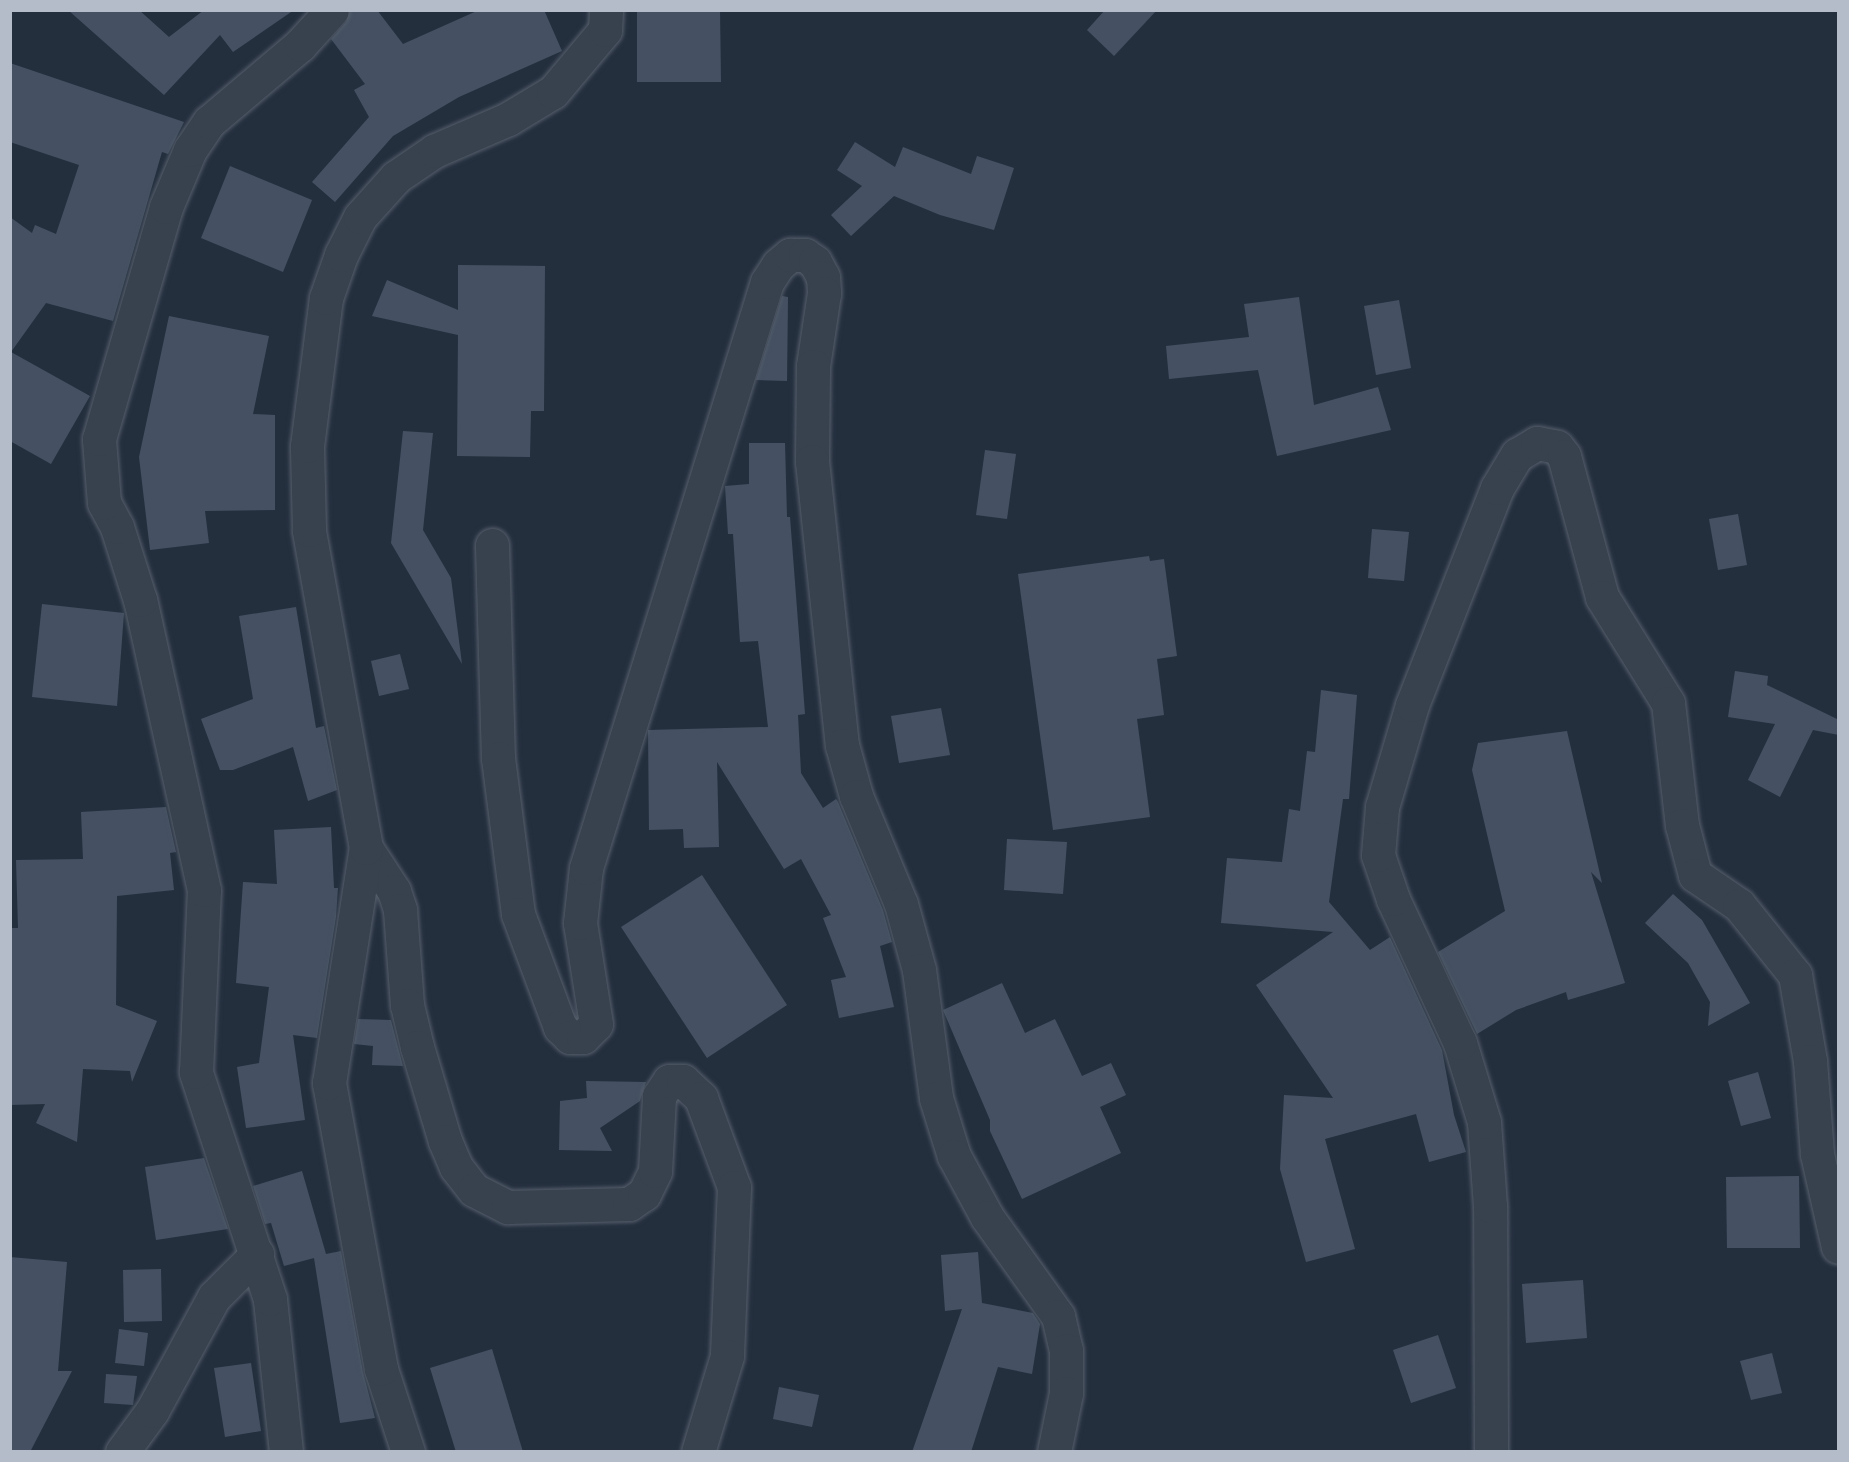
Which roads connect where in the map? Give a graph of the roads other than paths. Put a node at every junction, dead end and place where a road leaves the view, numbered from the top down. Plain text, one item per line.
1 (332, 10) edge
2 (606, 10) edge
3 (492, 545) dead end
4 (366, 848) junction
5 (1839, 1247) edge
6 (257, 1254) junction
7 (122, 1452) edge
8 (286, 1452) edge
9 (408, 1452) edge
10 (698, 1452) edge
11 (1054, 1452) edge
12 (1491, 1452) edge

1 - 6 street
2 - 4 street
3 - 11 street
4 - 9 street
4 - 10 street
5 - 12 street
6 - 7 street
6 - 8 street

